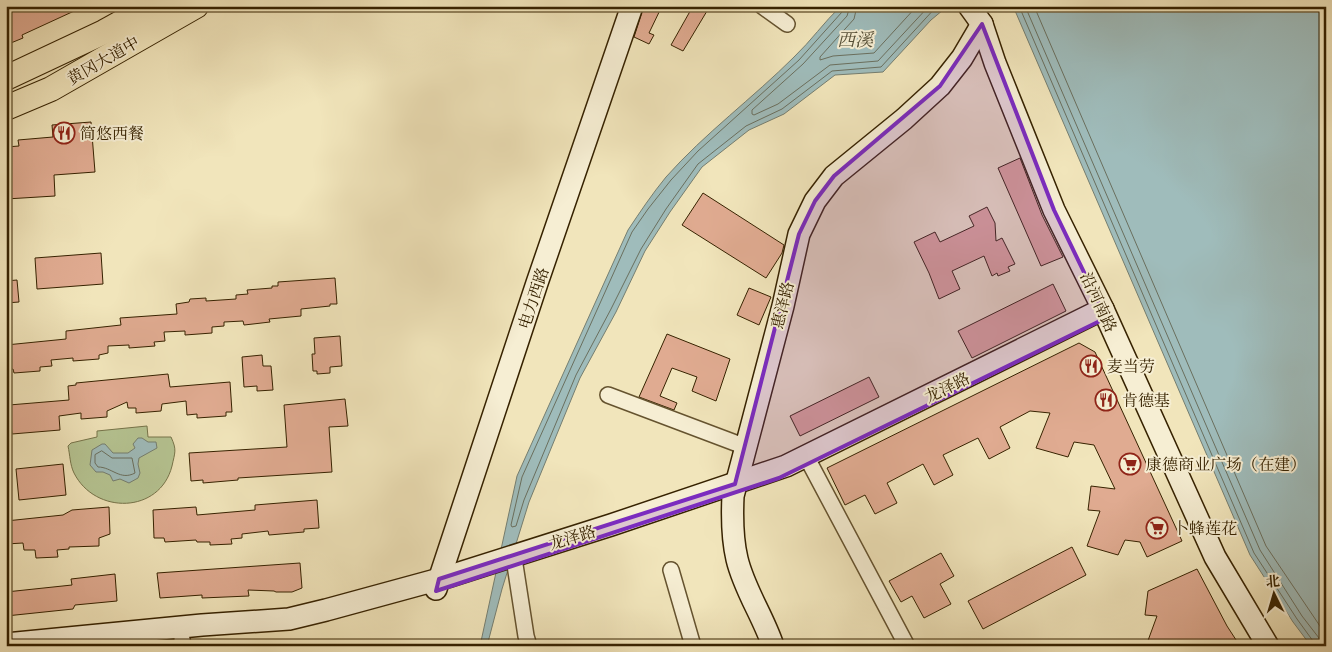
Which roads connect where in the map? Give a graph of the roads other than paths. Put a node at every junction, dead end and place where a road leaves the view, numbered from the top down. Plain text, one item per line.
1 (151, 6) edge
2 (196, 6) edge
3 (632, 6) edge
4 (762, 6) edge
5 (969, 6) edge
6 (787, 24) dead end
7 (982, 24) junction
8 (6, 78) edge
9 (6, 108) edge
10 (1105, 314) junction
11 (608, 395) dead end
12 (746, 447) junction
13 (808, 460) junction
14 (734, 490) junction
15 (515, 565) junction
16 (671, 570) dead end
17 (438, 585) junction
18 (182, 642) edge
19 (6, 644) edge
20 (111, 646) edge
21 (529, 646) edge
22 (693, 646) edge
23 (772, 646) edge
24 (907, 646) edge
25 (1268, 646) edge

1 - 8 main road, 黄冈大道中
2 - 9 main road, 黄冈大道中
3 - 17 main road, 电力西路
4 - 6 street
5 - 7 main road, 沿河南路
7 - 10 main road, 沿河南路
7 - 12 main road, 惠泽路
10 - 13 main road, 龙泽路
10 - 25 main road, 沿河南路
11 - 12 street
12 - 14 main road, 惠泽路
13 - 14 main road, 龙泽路
13 - 24 street
14 - 15 main road, 龙泽路
14 - 17 main road, 龙泽路
14 - 23 main road, 惠泽路
15 - 17 main road, 龙泽路
15 - 21 street
16 - 22 street
17 - 18 main road, 龙泽路
17 - 19 main road, 龙泽路
18 - 20 main road, 龙泽路

